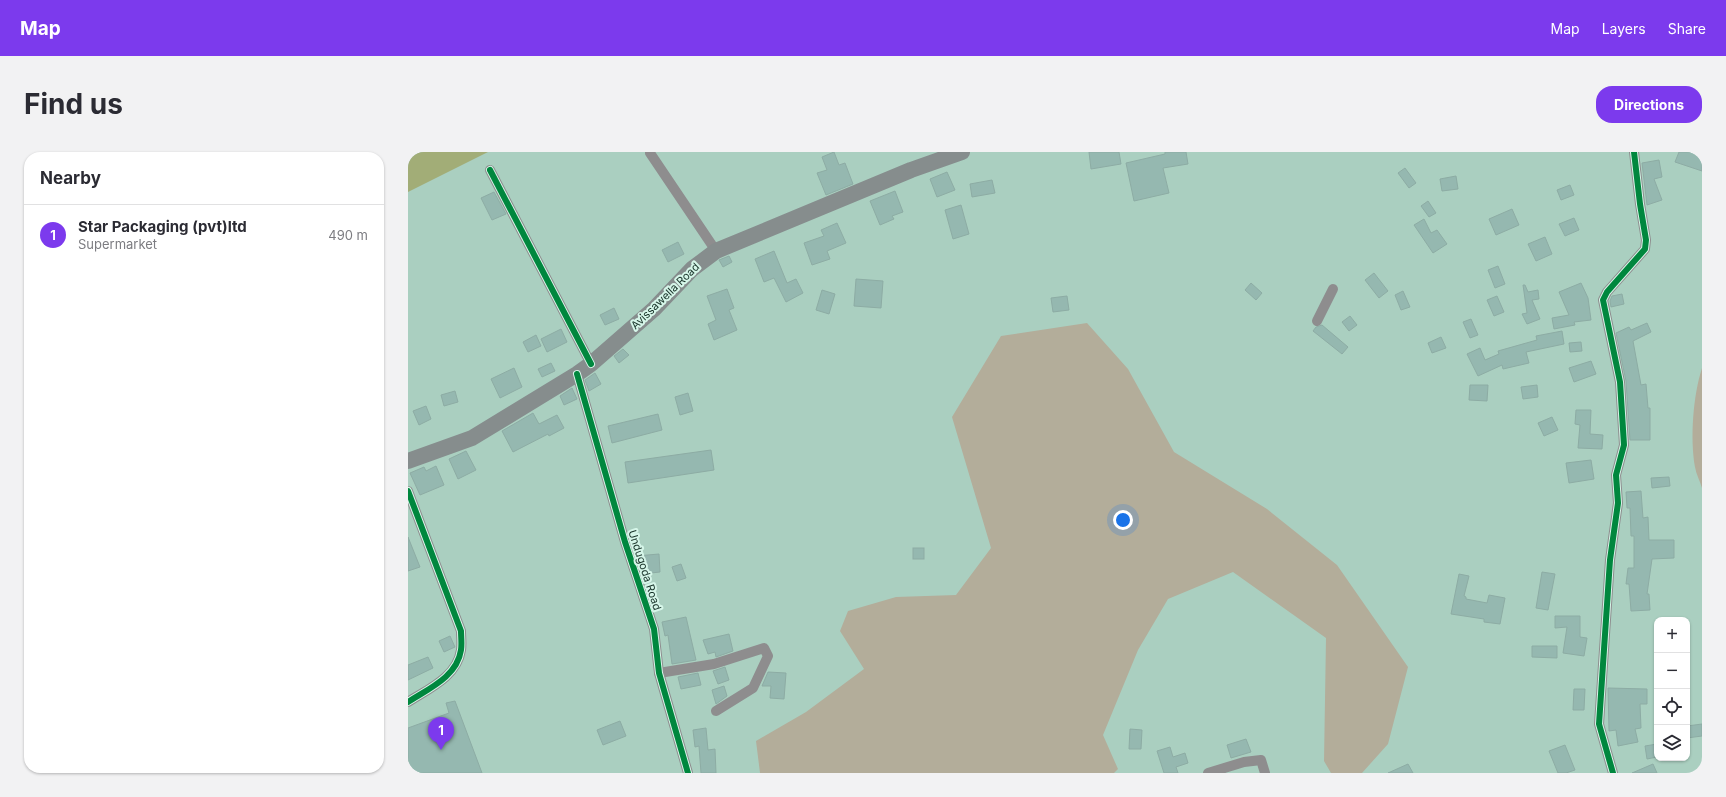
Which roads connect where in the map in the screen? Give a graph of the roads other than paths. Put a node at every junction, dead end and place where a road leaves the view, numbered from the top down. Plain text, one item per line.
1 (962, 152) edge
2 (1634, 152) edge
3 (650, 154) dead end
4 (490, 170) dead end
5 (716, 251) junction
6 (1333, 289) dead end
7 (1317, 321) dead end
8 (591, 364) junction
9 (576, 374) junction
10 (408, 461) edge
11 (408, 491) edge
12 (659, 673) junction
13 (408, 702) edge
14 (716, 711) dead end
15 (688, 773) edge
16 (1208, 773) edge
17 (1266, 773) edge
18 (1612, 773) edge

1 - 5 main road, Avissawella Road
2 - 18 street
3 - 5 street
4 - 8 street
5 - 8 main road, Avissawella Road
6 - 7 street
8 - 9 main road, Avissawella Road
9 - 10 main road, Avissawella Road
9 - 12 street, Undugoda Road
11 - 13 street
12 - 14 street
12 - 15 street, Undugoda Road
16 - 17 street

